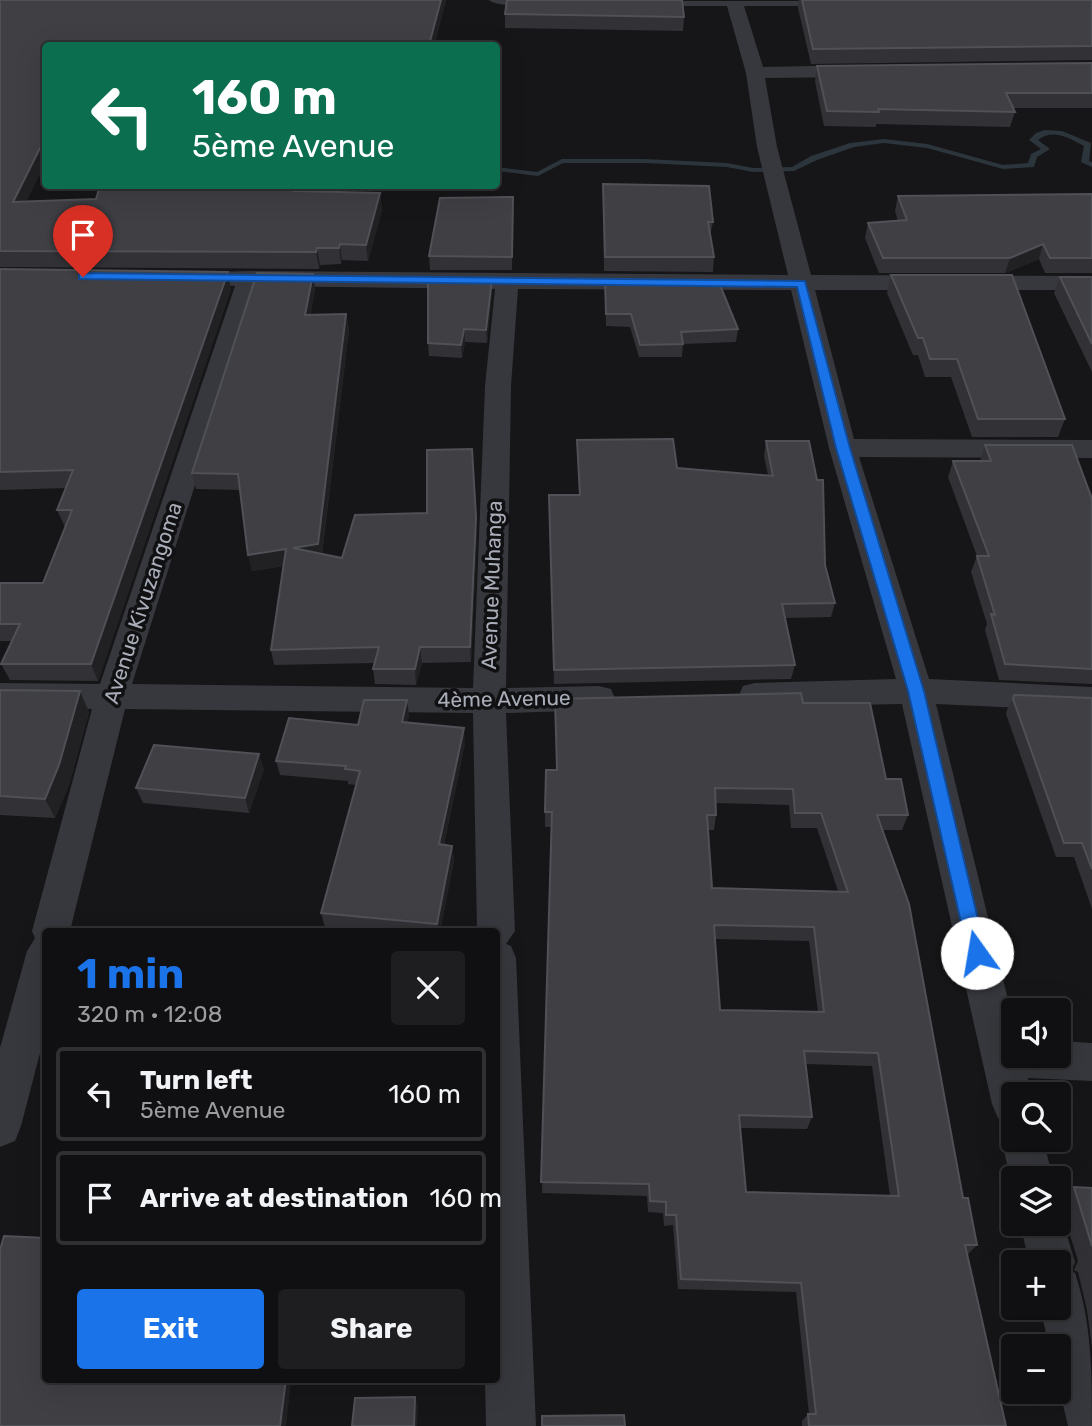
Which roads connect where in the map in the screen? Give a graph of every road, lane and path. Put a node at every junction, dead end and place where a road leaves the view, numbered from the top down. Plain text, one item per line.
1 (498, 0) edge
2 (522, 0) edge
3 (575, 0) edge
4 (867, 0) edge
5 (614, 1) edge
6 (734, 1) edge
7 (886, 71) edge
8 (755, 73) junction
9 (166, 278) edge
10 (249, 278) junction
11 (507, 282) junction
12 (1092, 283) edge
13 (802, 284) junction
14 (843, 448) junction
15 (1092, 449) edge
16 (916, 691) junction
17 (0, 695) edge
18 (723, 696) edge
19 (112, 697) junction
20 (627, 698) edge
21 (1092, 699) edge
22 (489, 701) junction
23 (52, 928) edge
24 (496, 928) edge
25 (42, 966) edge
26 (500, 1052) edge
27 (1001, 1053) edge
28 (1071, 1061) edge
29 (1092, 1062) edge
30 (0, 1126) edge
31 (1067, 1320) edge
32 (1092, 1424) edge
33 (512, 1426) edge

1 - 2 street
2 - 3 street
4 - 6 street
5 - 6 street
6 - 8 street
7 - 8 street
8 - 13 street
9 - 10 street
10 - 11 street
10 - 19 street, Avenue Kivuzangoma
11 - 13 street
11 - 22 street, Avenue Muhanga
12 - 13 street
13 - 14 street
14 - 15 street
14 - 16 street
16 - 18 street
16 - 21 street
16 - 27 street
17 - 19 street, 4ème Avenue
19 - 22 street, 4ème Avenue
19 - 23 street, Avenue Kivuzangoma
20 - 22 street, 4ème Avenue
22 - 24 street, Avenue Muhanga
25 - 30 street
26 - 33 street
28 - 29 street
31 - 32 street

